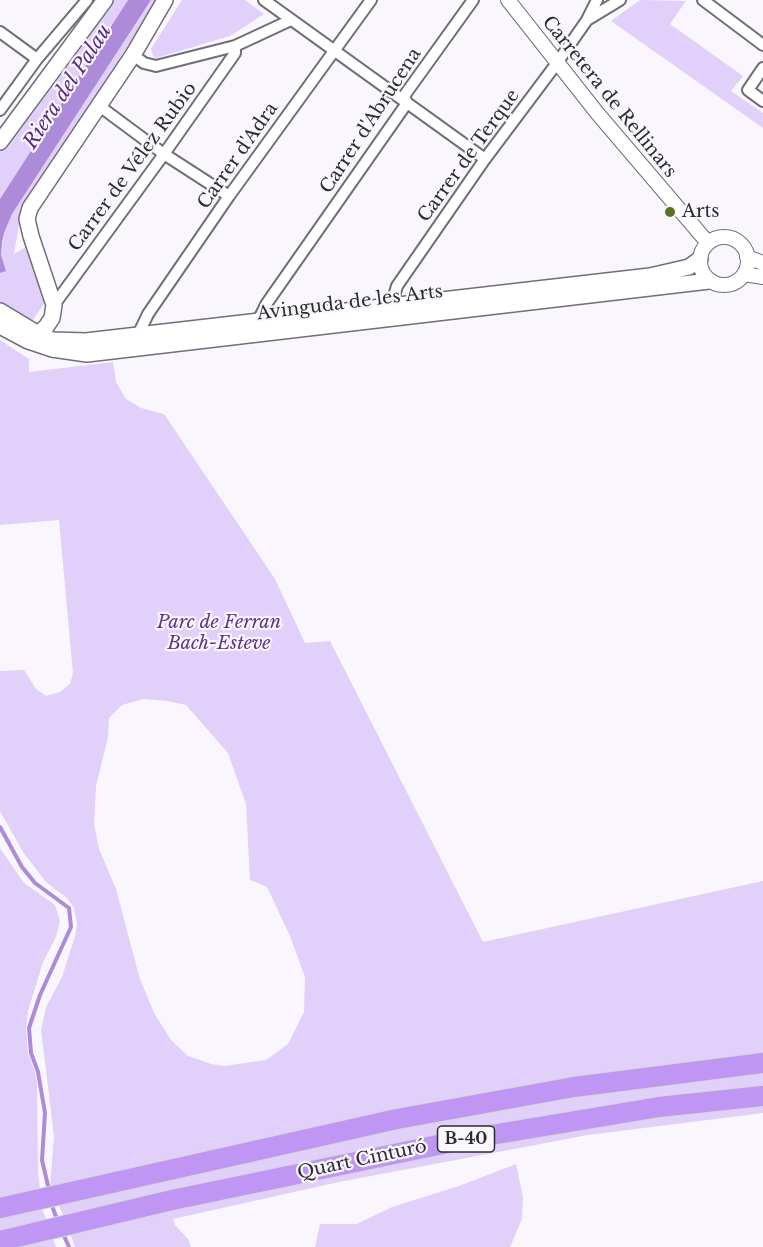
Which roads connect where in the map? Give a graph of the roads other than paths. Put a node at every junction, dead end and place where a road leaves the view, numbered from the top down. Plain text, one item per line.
1 (87, 0) edge
2 (105, 0) edge
3 (165, 0) edge
4 (264, 0) edge
5 (371, 0) edge
6 (473, 0) edge
7 (508, 0) edge
8 (597, 0) edge
9 (620, 0) edge
10 (703, 0) edge
11 (291, 20) junction
12 (587, 20) junction
13 (0, 32) edge
14 (763, 45) edge
15 (235, 46) junction
16 (333, 50) junction
17 (133, 55) junction
18 (36, 59) junction
19 (557, 63) junction
20 (763, 68) edge
21 (763, 101) edge
22 (407, 103) junction
23 (98, 105) junction
24 (0, 110) edge
25 (0, 142) edge
26 (164, 154) junction
27 (485, 159) junction
28 (229, 196) junction
29 (708, 243) junction
30 (747, 257) junction
31 (700, 259) junction
32 (763, 263) edge
33 (744, 274) junction
34 (763, 277) edge
35 (710, 281) junction
36 (0, 311) edge
37 (394, 312) junction
38 (48, 321) junction
39 (258, 321) junction
40 (0, 325) edge
41 (138, 335) junction
42 (763, 1063) edge
43 (763, 1096) edge
44 (0, 1208) edge
45 (0, 1241) edge

1 - 18 street
2 - 25 main road
3 - 17 main road
4 - 11 street
5 - 16 street, Carrer d'Adra
6 - 22 street, Carrer d'Abrucena
7 - 19 street, Carretera de Rellinars
8 - 12 street, Carrer de Terque
9 - 12 street, Carrer de Terque
10 - 14 street
11 - 15 street
11 - 16 street
12 - 19 street, Carrer de Terque
13 - 18 street
15 - 17 street
15 - 26 street, Carrer de Vélez Rubio
16 - 22 street
16 - 28 street, Carrer d'Adra
17 - 23 main road
18 - 24 street
19 - 27 street, Carrer de Terque
19 - 29 street, Carretera de Rellinars
20 - 21 street
22 - 27 street
22 - 39 street, Carrer d'Abrucena
23 - 26 street
23 - 38 main road
26 - 28 street
26 - 38 street, Carrer de Vélez Rubio
27 - 37 street, Carrer de Terque
28 - 41 street, Carrer d'Adra
29 - 30 street
29 - 31 street
30 - 32 street
30 - 33 street
31 - 35 street
31 - 37 main road, Avinguda de les Arts
33 - 34 street
33 - 35 street
35 - 37 main road, Avinguda de les Arts
36 - 38 main road
37 - 39 main road, Avinguda de les Arts
37 - 40 main road, Avinguda de les Arts
38 - 40 main road, Avinguda de les Arts
38 - 41 main road, Avinguda de les Arts
39 - 41 main road, Avinguda de les Arts
42 - 44 highway, Quart Cinturó / B-40
43 - 45 highway, Quart Cinturó / B-40

